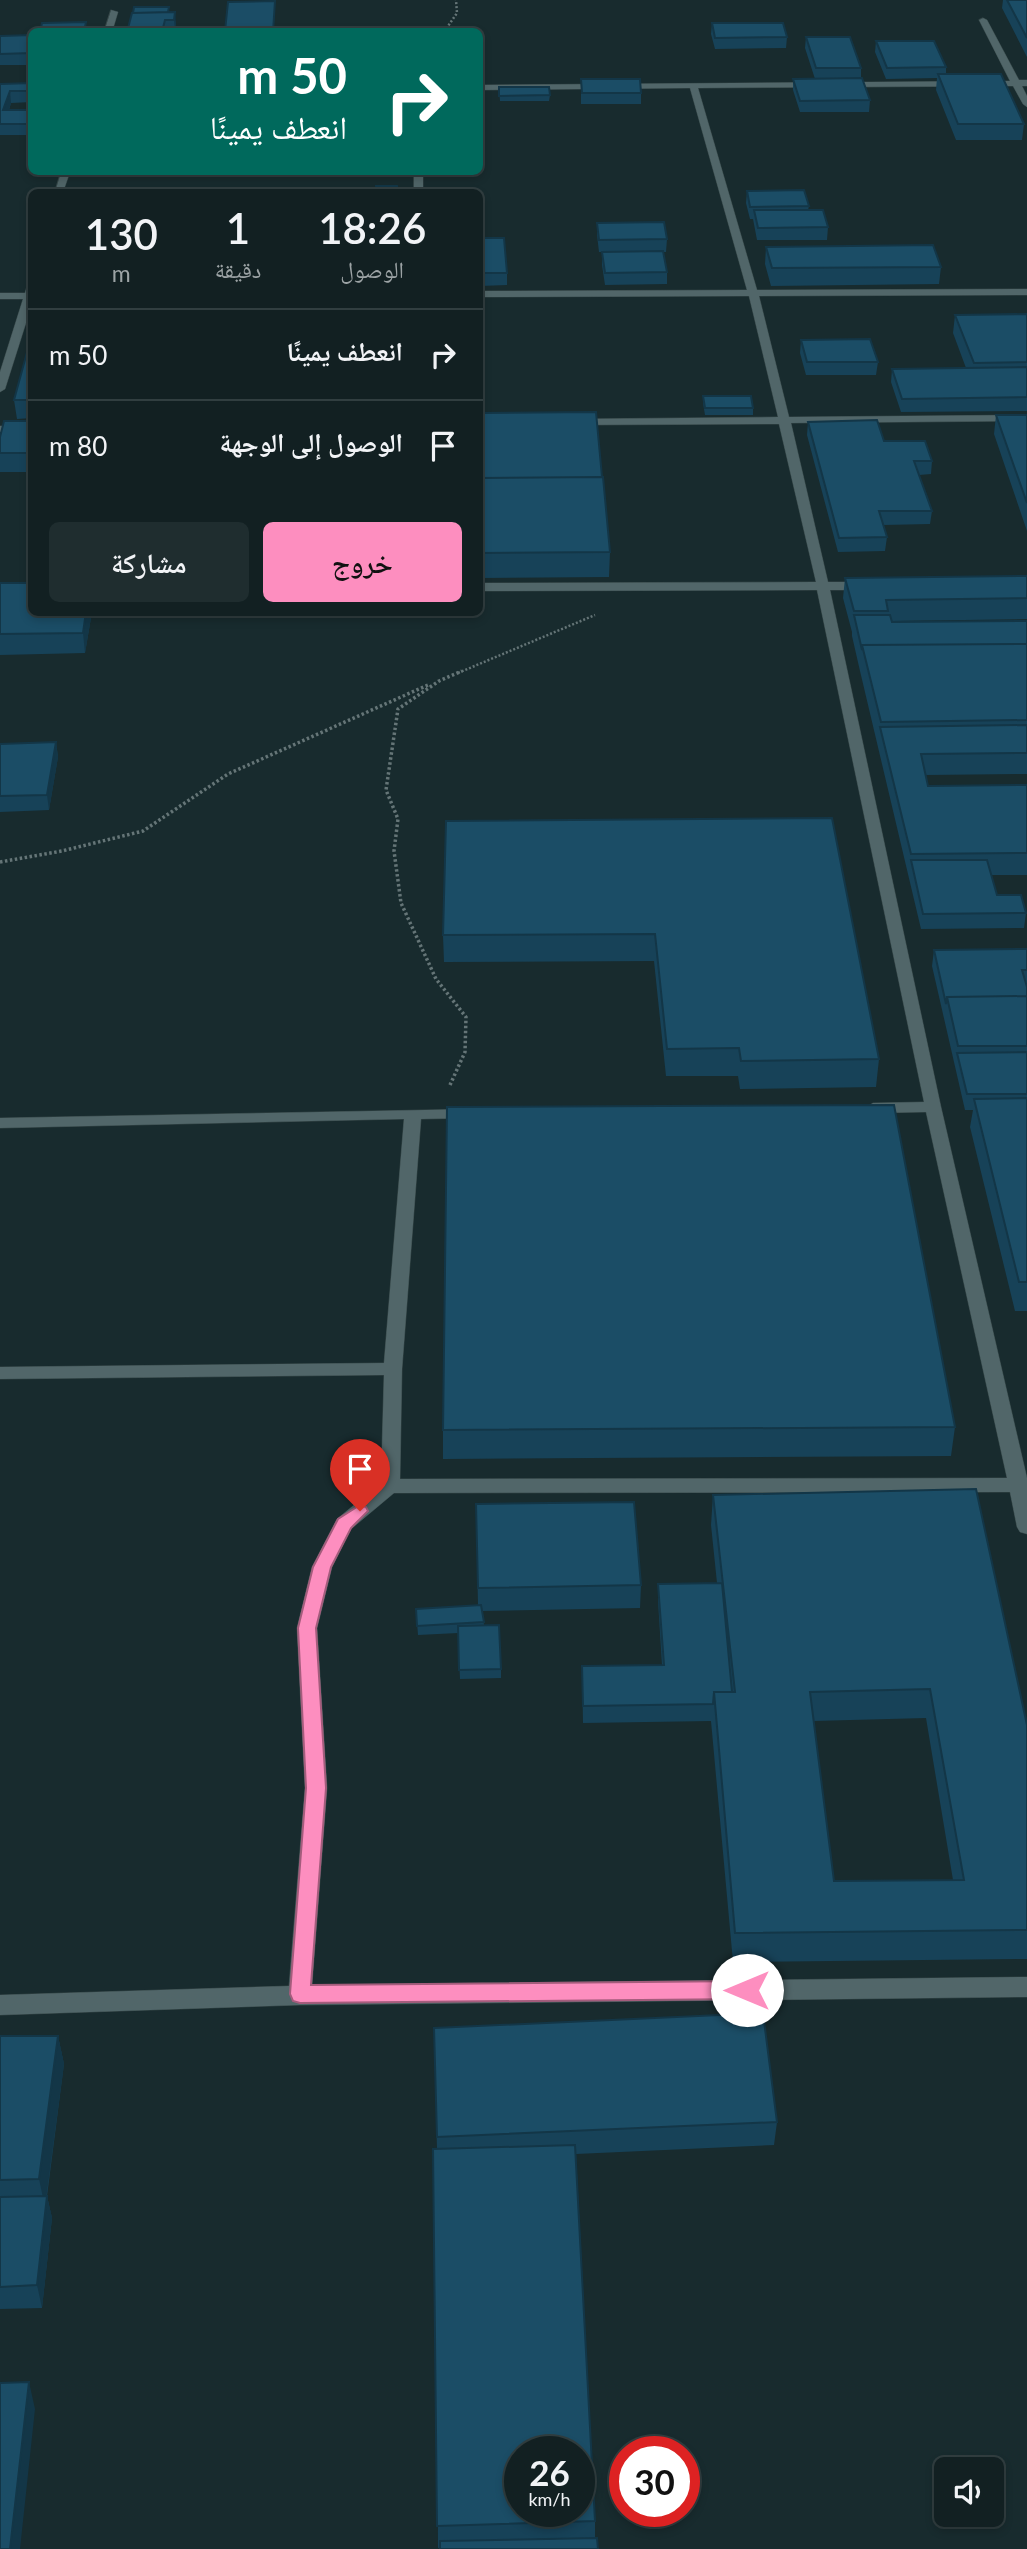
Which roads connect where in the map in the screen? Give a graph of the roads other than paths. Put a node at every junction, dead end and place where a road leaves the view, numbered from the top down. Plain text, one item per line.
1 (114, 12) dead end
2 (983, 20) dead end
3 (109, 28) edge
4 (1016, 83) junction
5 (1027, 83) edge
6 (693, 85) junction
7 (483, 87) edge
8 (1027, 104) edge
9 (28, 292) edge
10 (1027, 292) edge
11 (753, 293) junction
12 (483, 294) edge
13 (0, 296) edge
14 (28, 301) edge
15 (0, 389) edge
16 (1027, 418) edge
17 (785, 419) junction
18 (563, 422) edge
19 (0, 429) edge
20 (28, 429) edge
21 (877, 586) edge
22 (483, 587) edge
23 (823, 587) junction
24 (933, 1107) junction
25 (850, 1108) edge
26 (481, 1113) edge
27 (413, 1114) junction
28 (0, 1123) edge
29 (393, 1370) junction
30 (0, 1373) edge
31 (1022, 1485) edge
32 (390, 1486) junction
33 (1027, 1527) edge
34 (1027, 1987) edge
35 (300, 1994) junction
36 (0, 2004) edge

1 - 3 street
2 - 4 street
4 - 5 street
4 - 6 street
4 - 8 street
6 - 7 street
6 - 11 street
9 - 13 street
10 - 11 street
11 - 12 street
11 - 17 street
14 - 15 street
16 - 17 street
17 - 18 street
17 - 23 street
19 - 20 street
21 - 23 street
22 - 23 street
23 - 24 street
24 - 25 street
24 - 31 street
26 - 27 street
27 - 28 street
27 - 29 street
29 - 30 street
29 - 32 street
31 - 32 street
31 - 33 street
32 - 35 street
34 - 35 street
35 - 36 street

